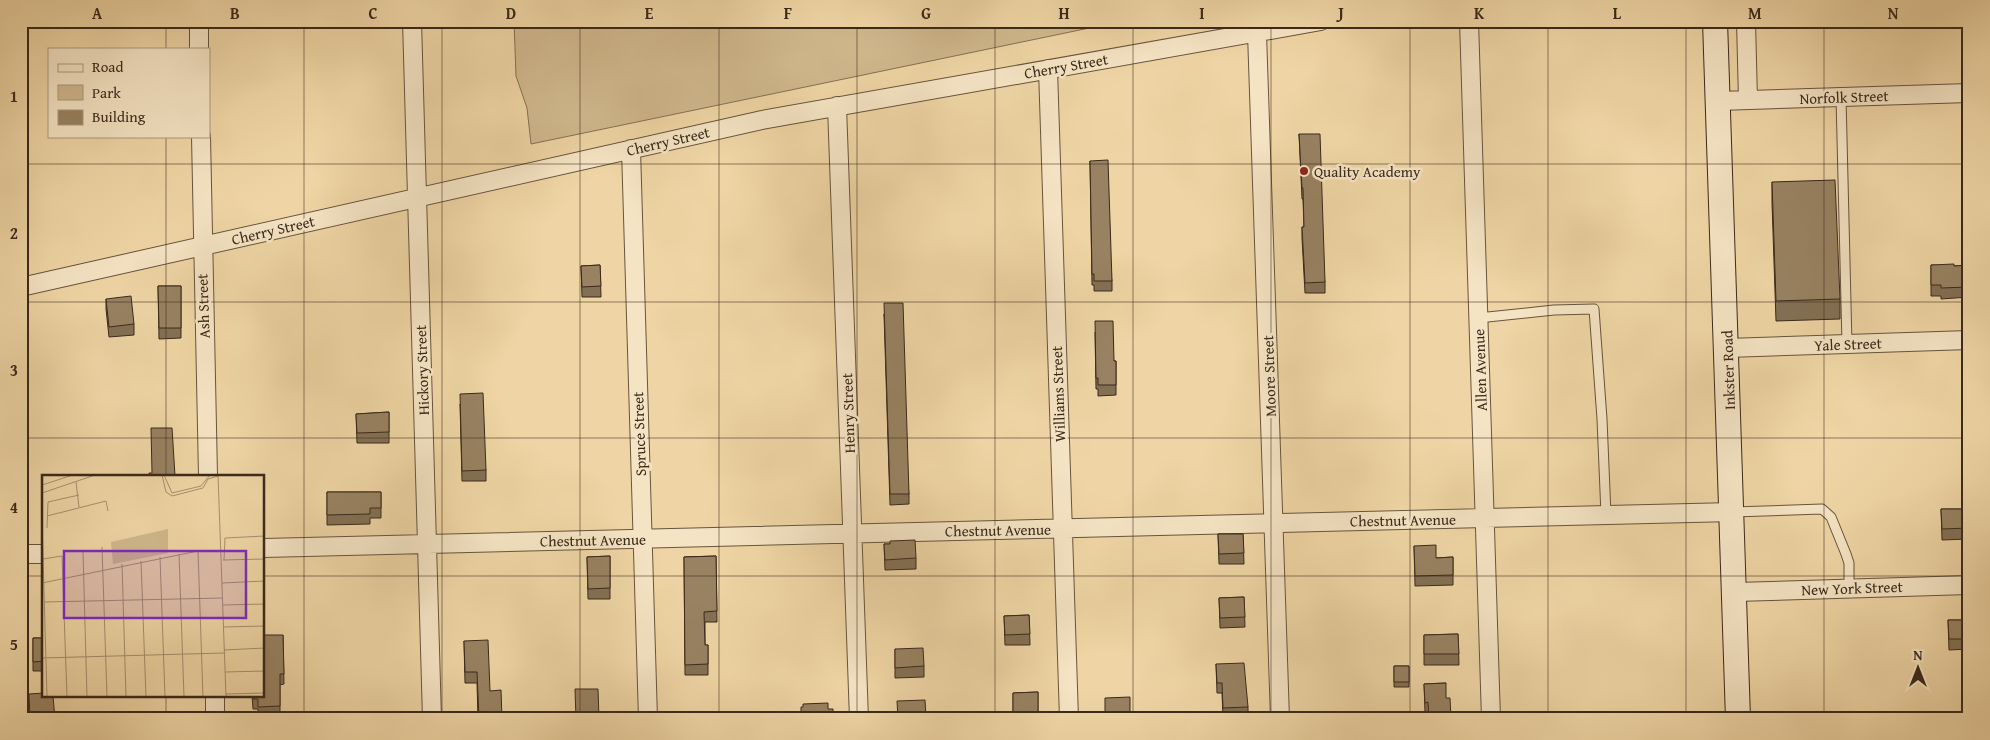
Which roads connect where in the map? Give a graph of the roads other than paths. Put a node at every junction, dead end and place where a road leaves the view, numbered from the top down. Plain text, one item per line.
1 (199, 21) edge
2 (412, 21) edge
3 (1321, 21) edge
4 (1469, 21) edge
5 (1716, 21) edge
6 (1746, 21) edge
7 (1257, 33) junction
8 (200, 48) edge
9 (1048, 69) junction
10 (1969, 93) edge
11 (1841, 97) junction
12 (1748, 100) junction
13 (1718, 101) junction
14 (837, 106) junction
15 (200, 138) edge
16 (631, 149) junction
17 (416, 198) junction
18 (202, 246) junction
19 (21, 288) edge
20 (1478, 318) junction
21 (1969, 340) edge
22 (1848, 344) junction
23 (1727, 348) junction
24 (208, 475) edge
25 (1733, 512) junction
26 (1606, 515) junction
27 (1485, 518) junction
28 (1274, 523) junction
29 (1063, 528) junction
30 (852, 533) junction
31 (642, 539) junction
32 (427, 544) junction
33 (265, 548) edge
34 (21, 554) edge
35 (42, 554) edge
36 (1969, 585) edge
37 (1849, 588) junction
38 (1735, 592) junction
39 (215, 698) edge
40 (216, 719) edge
41 (432, 719) edge
42 (648, 719) edge
43 (858, 719) edge
44 (1069, 719) edge
45 (1280, 719) edge
46 (1491, 719) edge
47 (1738, 719) edge

1 - 8 street
2 - 17 street, Hickory Street
3 - 7 street, Cherry Street
4 - 20 street, Allen Avenue
5 - 13 main road, Inkster Road
6 - 12 street
7 - 9 street, Cherry Street
7 - 28 street, Moore Street
9 - 14 street, Cherry Street
9 - 29 street, Williams Street
10 - 11 street, Norfolk Street
11 - 12 street, Norfolk Street
11 - 22 lane
12 - 13 street, Norfolk Street
13 - 23 main road, Inkster Road
14 - 16 street, Cherry Street
14 - 30 street, Henry Street
15 - 18 street, Ash Street
16 - 17 street, Cherry Street
16 - 31 street, Spruce Street
17 - 18 street, Cherry Street
17 - 32 street, Hickory Street
18 - 19 street, Cherry Street
18 - 24 street, Ash Street
20 - 26 lane
20 - 27 street, Allen Avenue
21 - 22 street, Yale Street
22 - 23 street, Yale Street
23 - 25 main road, Inkster Road
25 - 26 street, Chestnut Avenue
25 - 37 lane
25 - 38 main road, Inkster Road
26 - 27 street, Chestnut Avenue
27 - 28 street, Chestnut Avenue
27 - 46 street, Allen Avenue
28 - 29 street, Chestnut Avenue
28 - 45 street, Moore Street
29 - 30 street, Chestnut Avenue
29 - 44 street, Williams Street
30 - 31 street, Chestnut Avenue
30 - 43 street, Henry Street
31 - 32 street, Chestnut Avenue
31 - 42 street, Spruce Street
32 - 33 street, Chestnut Avenue
32 - 41 street, Hickory Street
34 - 35 street
36 - 37 street, New York Street
37 - 38 street, New York Street
38 - 47 main road, Inkster Road
39 - 40 street

